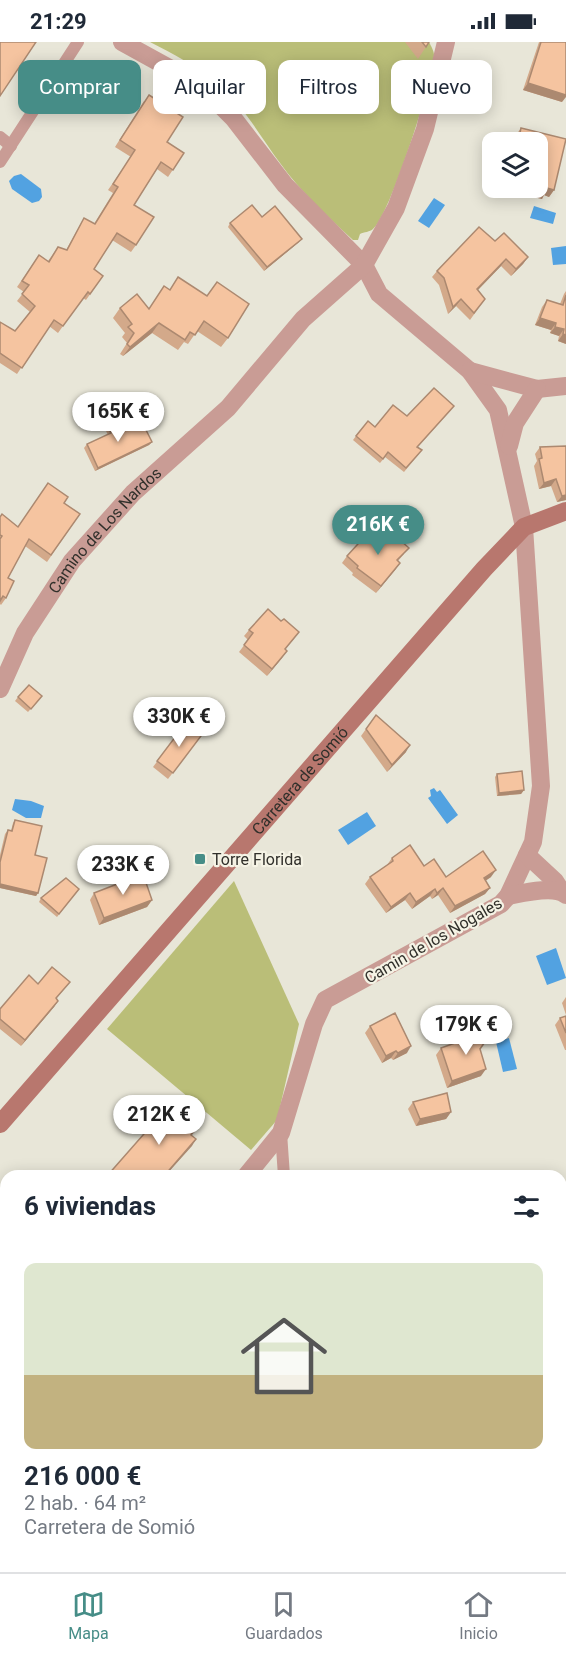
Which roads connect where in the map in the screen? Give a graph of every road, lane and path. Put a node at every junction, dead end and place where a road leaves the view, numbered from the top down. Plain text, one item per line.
1 (78, 42) edge
2 (122, 42) edge
3 (446, 42) edge
4 (0, 137) edge
5 (11, 146) junction
6 (0, 162) edge
7 (364, 265) junction
8 (470, 371) junction
9 (566, 387) edge
10 (537, 389) junction
11 (508, 450) junction
12 (566, 511) edge
13 (524, 527) junction
14 (0, 689) edge
15 (527, 855) junction
16 (564, 893) edge
17 (508, 896) junction
18 (0, 1124) edge
19 (281, 1133) junction
20 (251, 1170) edge
21 (284, 1170) edge

1 - 5 lane
2 - 7 street
3 - 7 street, Camino de Los Nardos
4 - 5 lane
5 - 6 lane
7 - 8 street
7 - 14 street, Camino de Los Nardos
8 - 10 street
8 - 11 street, Camin de los Nogales
9 - 10 street
10 - 11 street
11 - 13 street, Camin de los Nogales
12 - 13 street, Carretera de Somió
13 - 15 street, Camin de los Nogales
13 - 18 street, Carretera de Somió
15 - 16 street
15 - 17 street, Camin de los Nogales
16 - 17 street
17 - 19 street, Camin de los Nogales
19 - 20 street, Camin de los Nogales
19 - 21 lane

